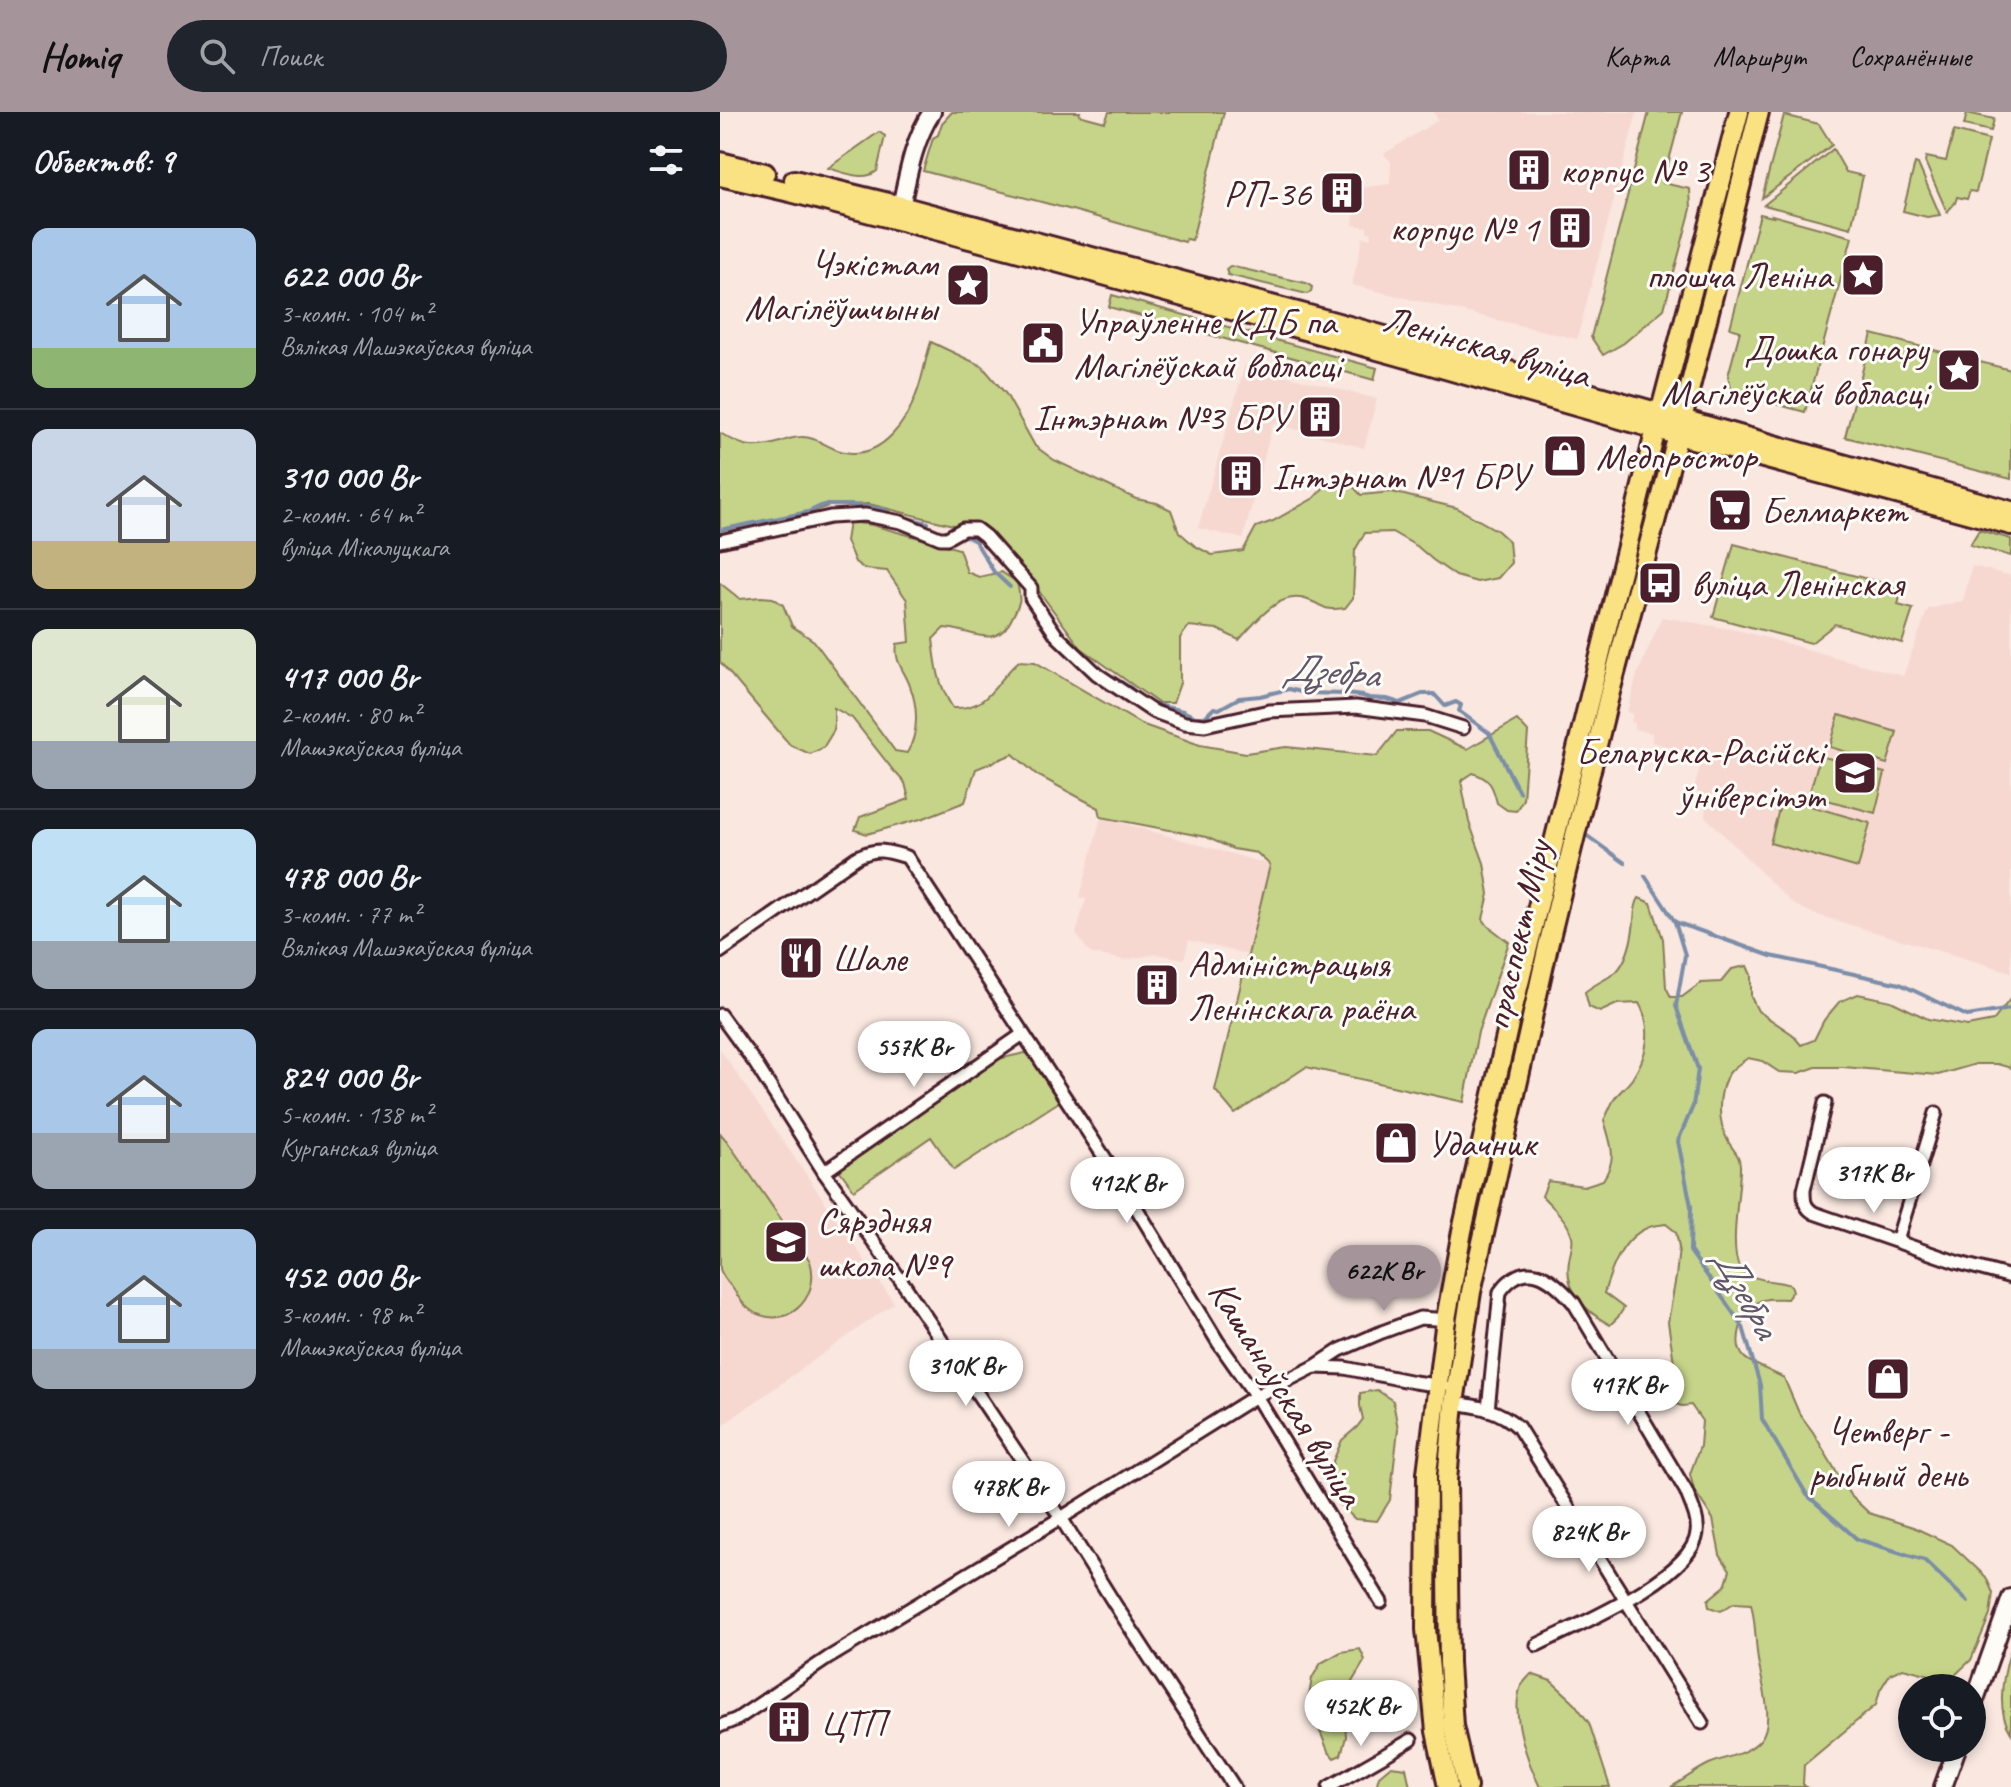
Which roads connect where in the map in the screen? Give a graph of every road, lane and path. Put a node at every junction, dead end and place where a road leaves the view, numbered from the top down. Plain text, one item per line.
1 (932, 112) edge
2 (1739, 112) edge
3 (1759, 112) edge
4 (720, 162) edge
5 (720, 176) edge
6 (899, 213) junction
7 (1658, 421) junction
8 (1680, 427) junction
9 (2011, 511) edge
10 (2011, 525) edge
11 (720, 541) edge
12 (1601, 690) junction
13 (1463, 728) dead end
14 (720, 952) edge
15 (720, 1015) edge
16 (1023, 1034) junction
17 (1825, 1103) dead end
18 (1936, 1113) dead end
19 (824, 1172) junction
20 (1897, 1241) junction
21 (2011, 1277) edge
22 (1446, 1319) junction
23 (1466, 1323) junction
24 (1340, 1350) junction
25 (1314, 1367) junction
26 (1345, 1368) junction
27 (1437, 1386) junction
28 (1455, 1395) junction
29 (1256, 1396) junction
30 (1488, 1410) junction
31 (1061, 1518) junction
32 (2011, 1598) edge
33 (1626, 1600) junction
34 (1381, 1602) dead end
35 (1537, 1645) dead end
36 (1984, 1674) edge
37 (1702, 1723) dead end
38 (720, 1726) edge
39 (1411, 1740) dead end
40 (1952, 1762) edge
41 (1234, 1787) edge
42 (1329, 1787) edge
43 (1448, 1787) edge
44 (1467, 1787) edge
45 (1943, 1787) edge

1 - 6 main road
2 - 7 main road, праспект Міру
3 - 8 main road, праспект Міру
4 - 6 main road
5 - 6 main road
6 - 7 main road, Ленінская вуліца
7 - 8 main road, Ленінская вуліца
7 - 12 main road, праспект Міру
8 - 9 main road, Ленінская вуліца
8 - 10 main road, Ленінская вуліца
8 - 12 main road, праспект Міру
11 - 13 street
12 - 22 main road, праспект Міру
12 - 23 main road, праспект Міру
14 - 16 street, Кашанаўская вуліца
15 - 19 street
16 - 19 street
16 - 29 street, Кашанаўская вуліца
17 - 20 street
18 - 20 street
19 - 31 street
20 - 21 street
22 - 23 street
22 - 24 street
22 - 27 main road, праспект Міру
23 - 28 main road, праспект Міру
24 - 25 street
24 - 26 street
25 - 26 street
25 - 29 street
26 - 27 street
27 - 28 street
27 - 43 main road, праспект Міру
28 - 30 street
28 - 44 main road, праспект Міру
29 - 31 street
29 - 34 street, Кашанаўская вуліца
30 - 33 street
30 - 33 street
31 - 38 street
31 - 41 street
32 - 36 main road
33 - 35 street
33 - 37 street
39 - 42 street
40 - 45 main road

